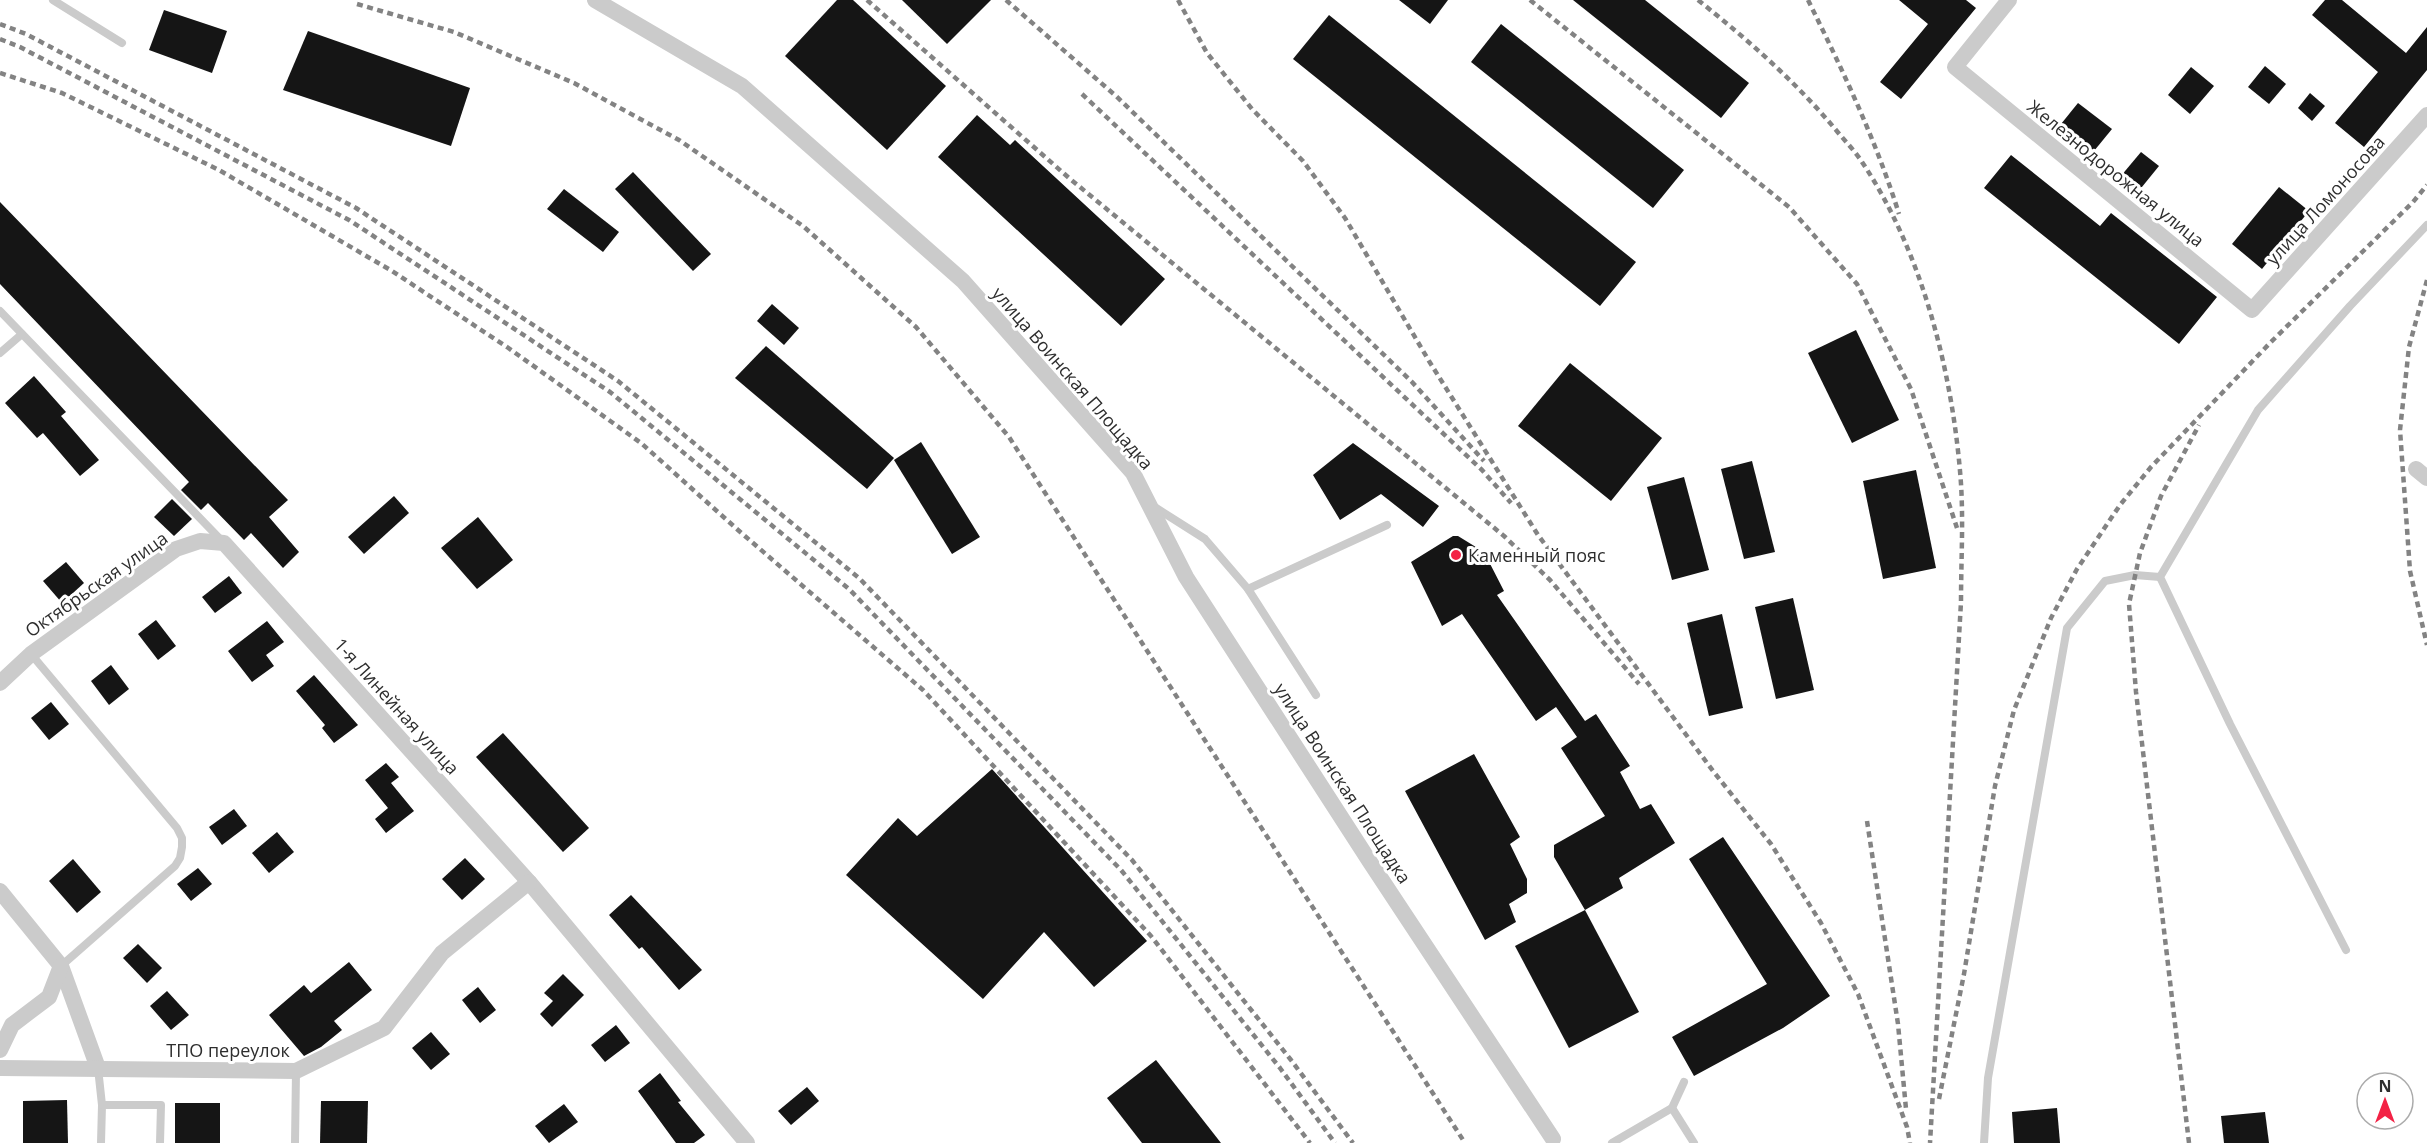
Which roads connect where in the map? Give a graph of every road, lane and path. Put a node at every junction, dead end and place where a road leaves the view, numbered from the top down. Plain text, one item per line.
1 (53, 0) edge
2 (595, 0) edge
3 (2009, 0) edge
4 (122, 43) dead end
5 (2427, 115) edge
6 (2427, 225) edge
7 (2252, 310) joint
8 (0, 311) edge
9 (22, 334) junction
10 (0, 353) edge
11 (1150, 504) junction
12 (1387, 525) dead end
13 (224, 543) junction
14 (2160, 578) junction
15 (1248, 589) junction
16 (31, 654) junction
17 (0, 683) edge
18 (1316, 695) dead end
19 (529, 882) junction
20 (0, 891) edge
21 (2346, 950) dead end
22 (62, 966) junction
23 (0, 1050) edge
24 (0, 1068) edge
25 (98, 1068) junction
26 (296, 1071) junction
27 (1684, 1082) dead end
28 (102, 1106) junction
29 (1672, 1108) junction
30 (1557, 1141) edge
31 (101, 1143) edge
32 (160, 1143) edge
33 (295, 1143) edge
34 (747, 1143) edge
35 (1612, 1143) edge
36 (1694, 1143) edge
37 (1984, 1143) edge

1 - 4 lane
2 - 11 street, улица Воинская Площадка
3 - 7 street, Железнодорожная улица
5 - 7 street, улица Ломоносова
6 - 14 lane
8 - 9 lane, 1-я Линейная улица
9 - 10 lane
9 - 13 lane, 1-я Линейная улица
11 - 15 lane
11 - 30 street, улица Воинская Площадка
12 - 15 lane
13 - 16 street, Октябрьская улица
13 - 19 street, 1-я Линейная улица
14 - 21 lane
14 - 37 lane
15 - 18 lane
16 - 17 street, Октябрьская улица
16 - 22 lane
19 - 26 street, ТПО переулок
19 - 34 street, 1-я Линейная улица
20 - 22 street
22 - 23 street
22 - 25 street
24 - 25 street, ТПО переулок
25 - 26 street, ТПО переулок
25 - 28 lane
26 - 33 lane
27 - 29 lane
28 - 31 lane
28 - 32 lane
29 - 35 lane
29 - 36 lane

